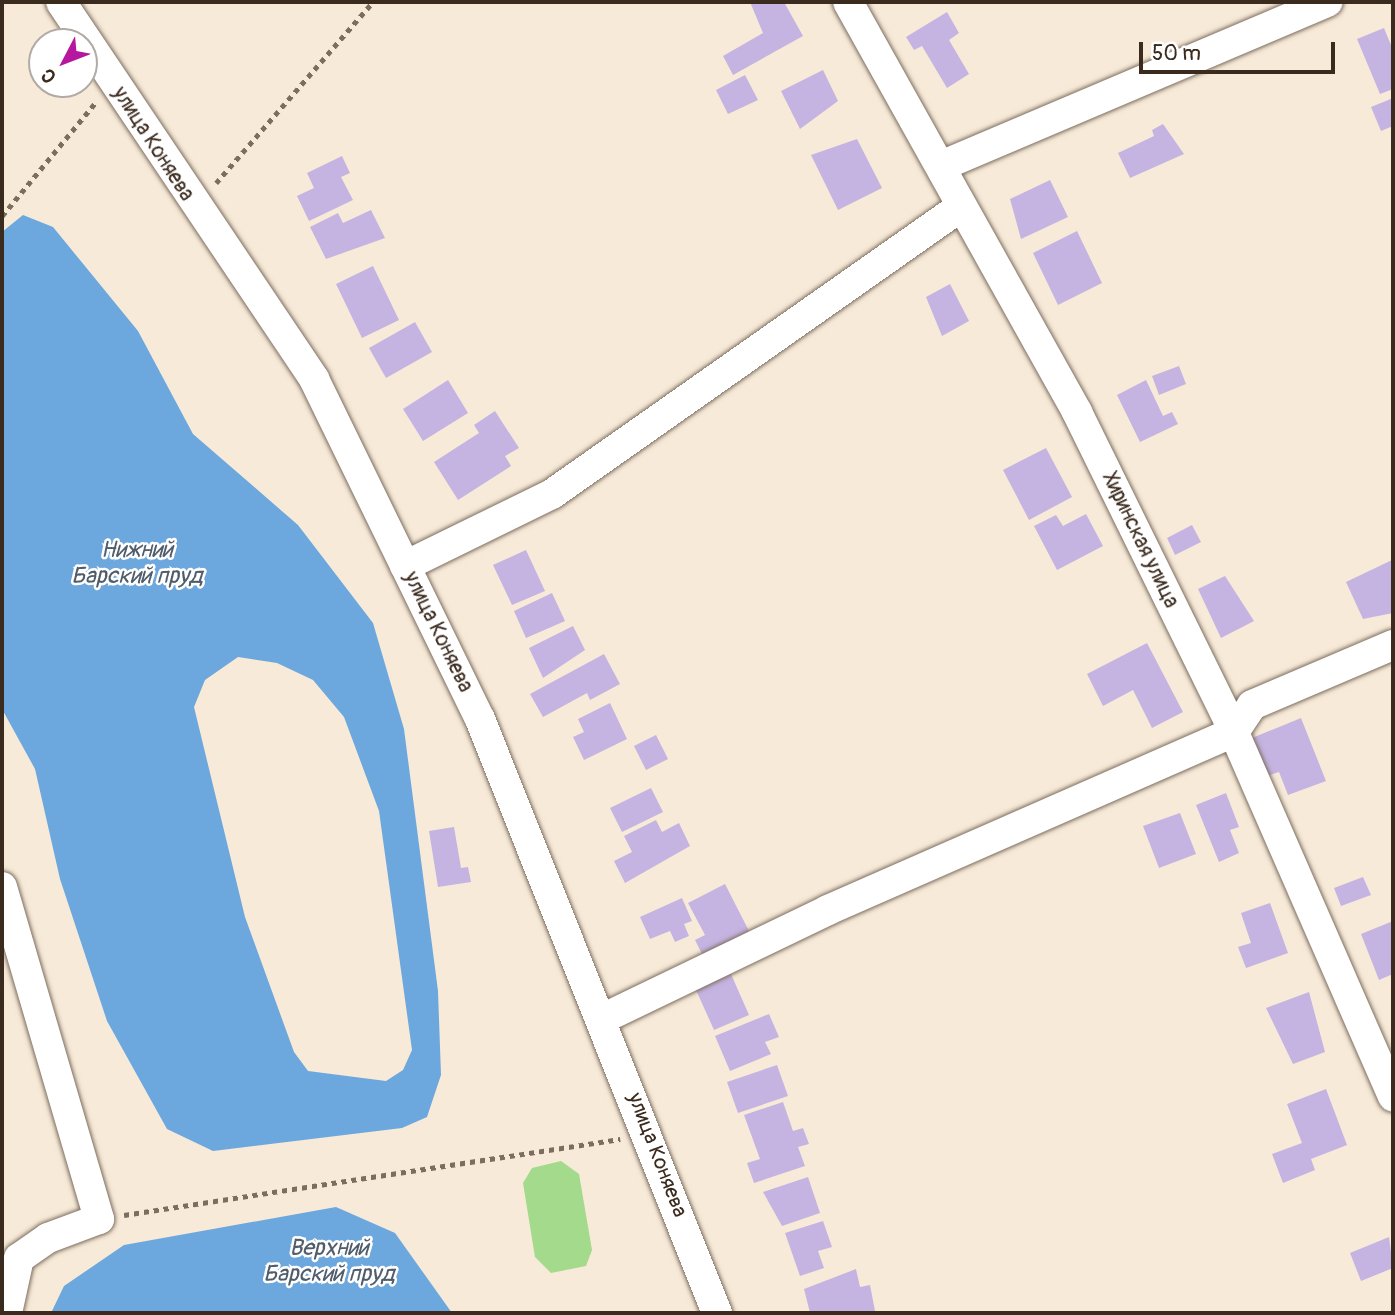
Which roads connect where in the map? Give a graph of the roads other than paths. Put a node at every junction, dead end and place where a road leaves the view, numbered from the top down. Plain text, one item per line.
1 (61, 2) edge
2 (848, 2) edge
3 (1328, 2) edge
4 (941, 166) junction
5 (959, 208) junction
6 (405, 566) junction
7 (1393, 645) edge
8 (1234, 732) junction
9 (2, 887) edge
10 (604, 1018) junction
11 (1393, 1097) edge
12 (48, 1238) junction
13 (2, 1251) edge
14 (7, 1313) edge
15 (717, 1313) edge

1 - 6 street, улица Коняева
2 - 4 street, Хиринская улица
3 - 4 street
4 - 5 street, Хиринская улица
5 - 6 street
5 - 8 street, Хиринская улица
6 - 10 street, улица Коняева
7 - 8 street
8 - 10 street
8 - 11 street, Хиринская улица
9 - 12 street
10 - 15 street, улица Коняева
12 - 13 street
12 - 14 street

